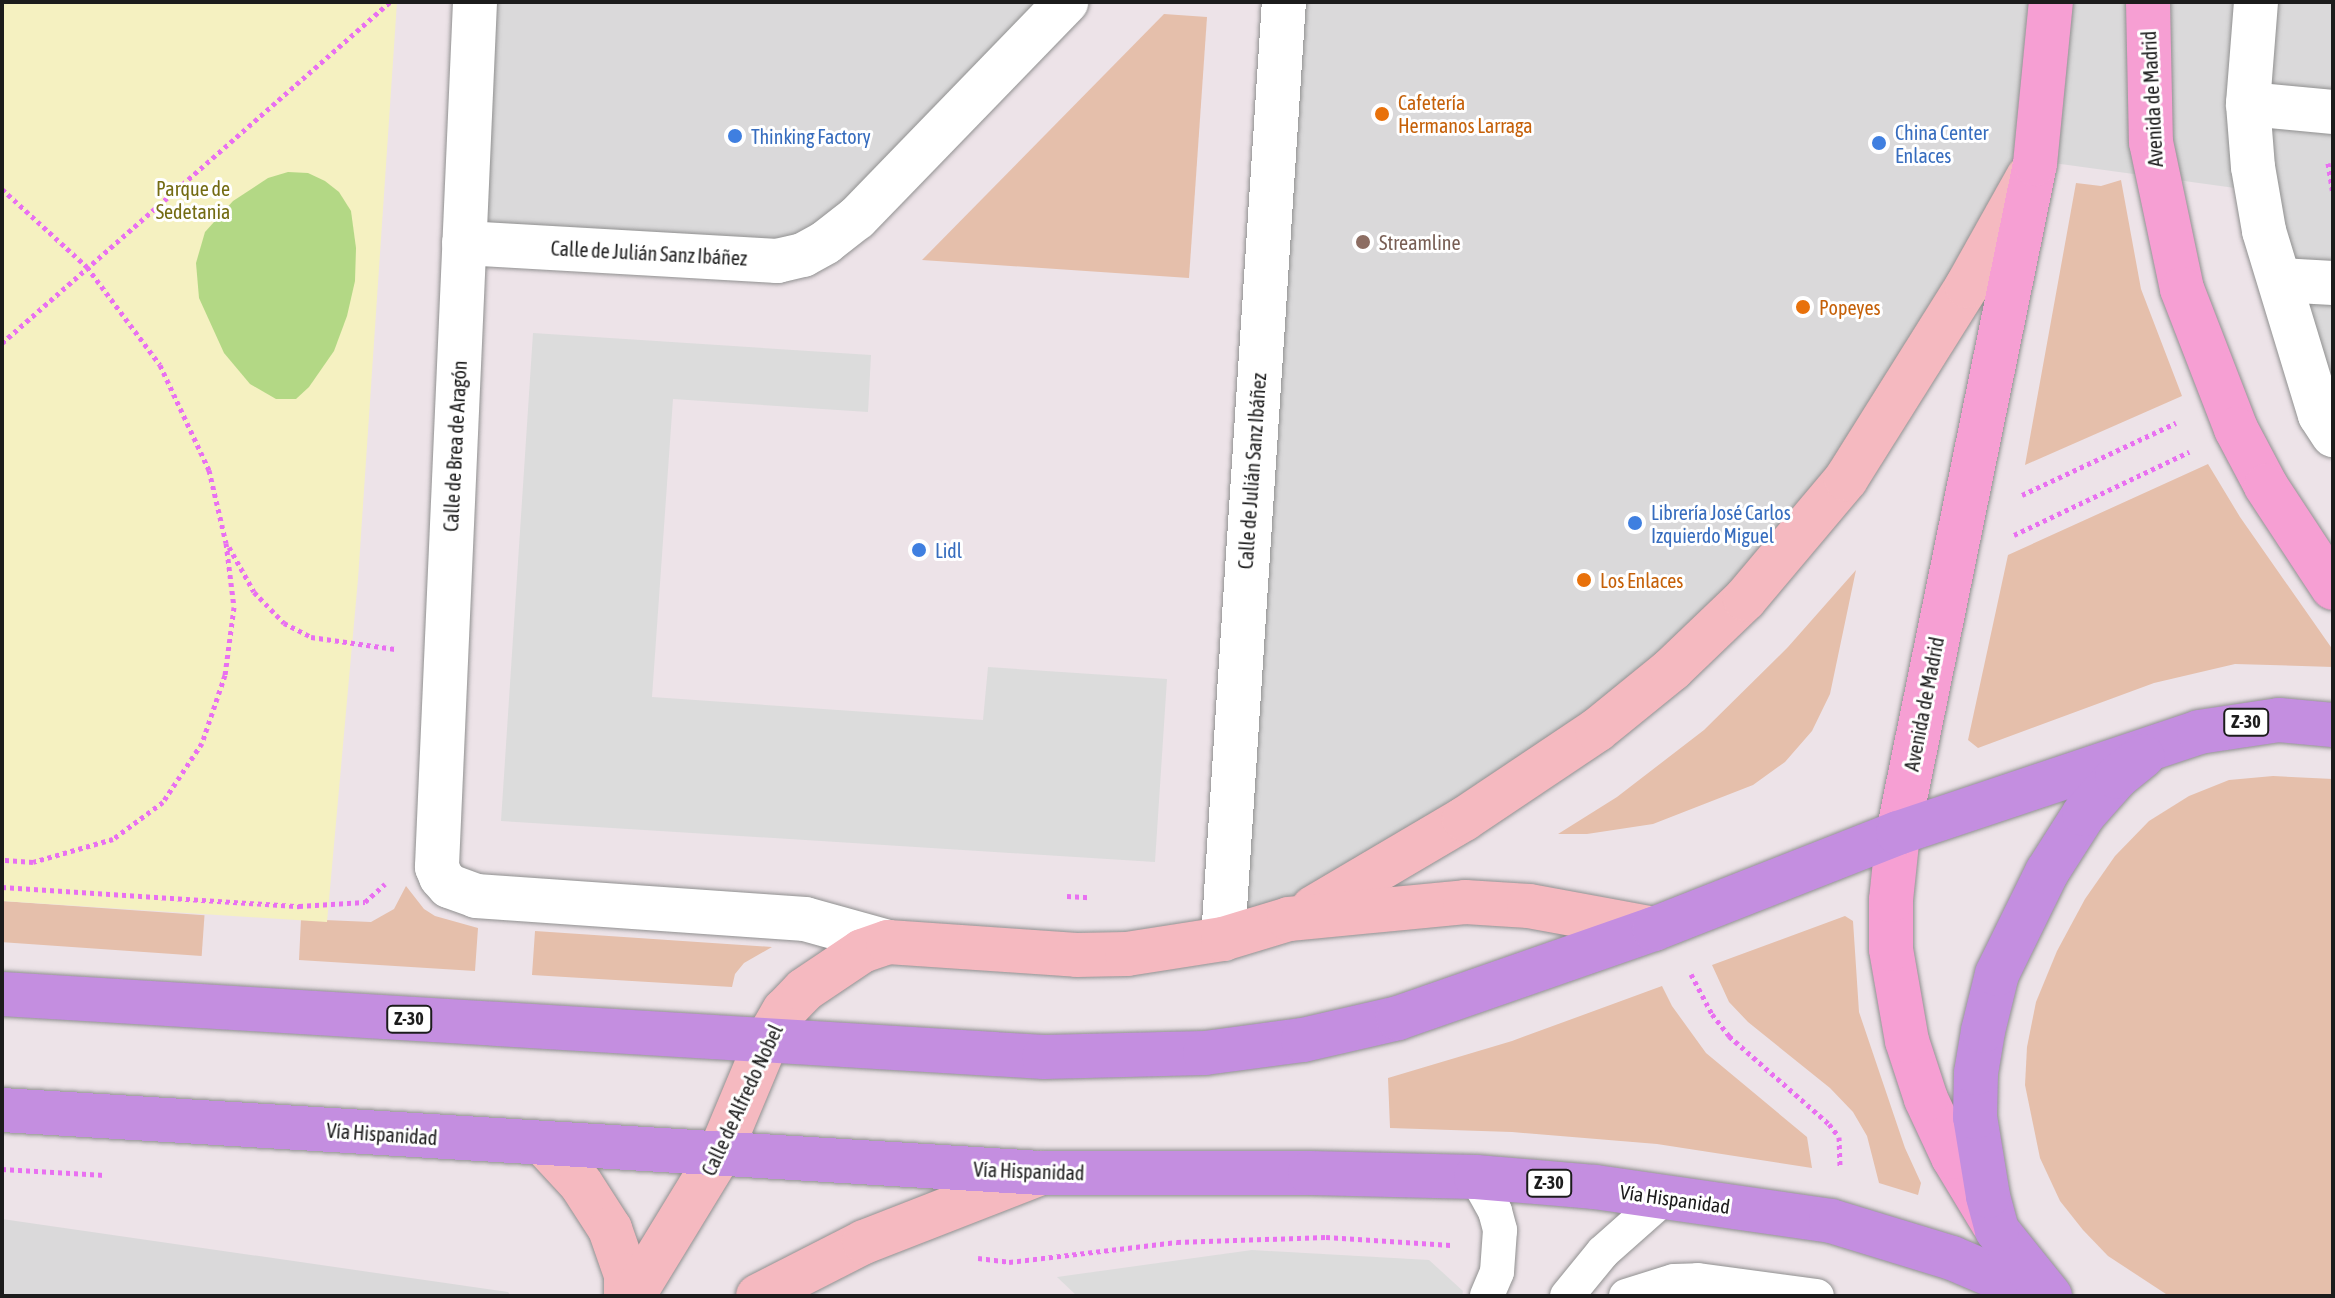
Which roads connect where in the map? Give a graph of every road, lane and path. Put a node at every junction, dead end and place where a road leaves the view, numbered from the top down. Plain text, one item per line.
1 (390, 2) edge
2 (475, 2) edge
3 (1066, 2) edge
4 (1284, 2) edge
5 (2051, 2) edge
6 (2148, 2) edge
7 (2256, 2) edge
8 (2248, 104) junction
9 (2333, 112) edge
10 (2035, 164) junction
11 (2, 189) edge
12 (464, 243) junction
13 (87, 267) junction
14 (2280, 280) junction
15 (2333, 283) edge
16 (2, 343) edge
17 (2178, 423) dead end
18 (2236, 429) junction
19 (2333, 435) edge
20 (2013, 500) dead end
21 (1960, 528) junction
22 (226, 543) junction
23 (2333, 588) edge
24 (445, 655) junction
25 (2333, 725) edge
26 (2162, 743) junction
27 (1898, 833) junction
28 (2, 860) edge
29 (443, 877) junction
30 (2, 887) edge
31 (1065, 896) dead end
32 (1095, 897) dead end
33 (1289, 919) junction
34 (1654, 929) junction
35 (1223, 939) junction
36 (888, 942) junction
37 (1688, 969) dead end
38 (2, 994) edge
39 (767, 1040) junction
40 (2, 1110) edge
41 (544, 1144) junction
42 (719, 1155) junction
43 (2, 1169) edge
44 (1041, 1173) junction
45 (1840, 1173) dead end
46 (120, 1175) dead end
47 (1476, 1177) junction
48 (1664, 1198) junction
49 (1997, 1230) junction
50 (1459, 1246) dead end
51 (963, 1257) dead end
52 (626, 1296) edge
53 (633, 1296) edge
54 (758, 1296) edge
55 (1487, 1296) edge
56 (1567, 1296) edge
57 (1626, 1296) edge
58 (1817, 1296) edge
59 (2041, 1296) edge
60 (2050, 1296) edge

1 - 13 path
2 - 12 street, Calle de Brea de Aragón
3 - 12 street, Calle de Julián Sanz Ibáñez
4 - 35 street, Calle de Julián Sanz Ibáñez
5 - 10 main road, Avenida de Madrid
6 - 18 main road, Avenida de Madrid
7 - 8 street
8 - 9 street
8 - 14 street
10 - 21 main road, Avenida de Madrid
10 - 33 street, Avenida de Madrid
11 - 13 path
12 - 24 street, Calle de Brea de Aragón
13 - 16 path
13 - 22 path
14 - 15 street
14 - 19 street
17 - 20 path
18 - 21 path
18 - 23 main road, Avenida de Madrid
21 - 27 main road, Avenida de Madrid
22 - 24 path
22 - 28 path
24 - 29 street, Calle de Brea de Aragón
25 - 26 highway, Z-30
26 - 27 highway, Z-30
26 - 49 highway, Z-30
27 - 34 highway, Z-30
27 - 49 main road, Avenida de Madrid
29 - 30 path
29 - 36 street
31 - 32 path
33 - 34 street
33 - 35 street
34 - 39 highway, Z-30
35 - 36 street
36 - 39 street, Calle de Alfredo Nobel
37 - 45 path
38 - 39 highway, Z-30
39 - 42 street, Calle de Alfredo Nobel
40 - 41 highway, Vía Hispanidad / Z-30
41 - 42 highway, Vía Hispanidad / Z-30
41 - 52 street
42 - 44 highway, Vía Hispanidad / Z-30
42 - 53 street, Calle de Alfredo Nobel
43 - 46 path
44 - 47 highway, Vía Hispanidad / Z-30
44 - 54 street
47 - 48 highway, Vía Hispanidad / Z-30
47 - 55 lane
48 - 56 lane
48 - 59 highway, Vía Hispanidad / Z-30
49 - 60 highway, Z-30
50 - 51 path
57 - 58 lane

